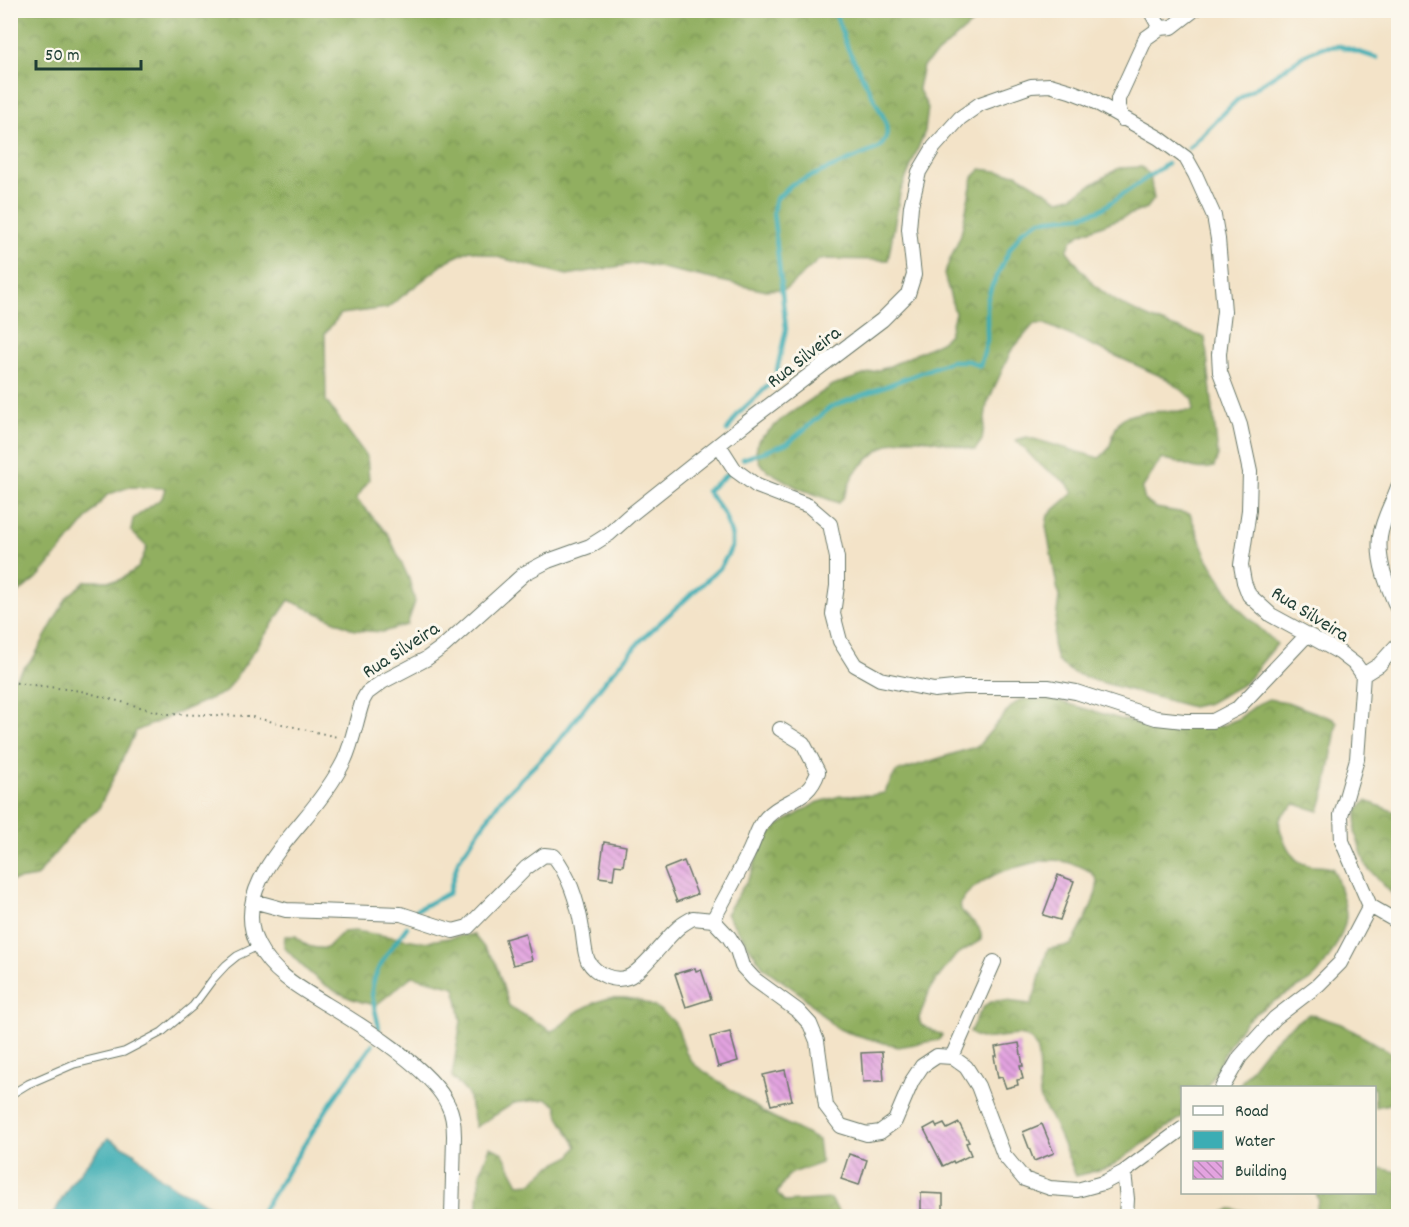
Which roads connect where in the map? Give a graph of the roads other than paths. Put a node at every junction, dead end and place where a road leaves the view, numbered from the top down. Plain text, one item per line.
1 (1150, 10) edge
2 (1194, 10) edge
3 (1160, 28) junction
4 (1122, 119) junction
5 (719, 445) junction
6 (1398, 487) edge
7 (1398, 610) edge
8 (1307, 634) junction
9 (1398, 644) edge
10 (1364, 675) junction
11 (780, 729) dead end
12 (253, 901) junction
13 (1370, 906) junction
14 (713, 920) junction
15 (1398, 922) edge
16 (258, 946) junction
17 (994, 962) dead end
18 (952, 1057) junction
19 (1223, 1086) edge
20 (10, 1095) edge
21 (1181, 1130) edge
22 (1124, 1172) junction
23 (452, 1216) edge
24 (1126, 1216) edge

1 - 3 street
2 - 3 street
3 - 4 street
4 - 5 street, Rua Silveira
4 - 8 street, Rua Silveira
5 - 8 street
5 - 12 street, Rua Silveira
6 - 7 street
8 - 10 street, Rua Silveira
9 - 10 street
10 - 13 street
11 - 14 street
12 - 14 street
12 - 16 street, Rua Silveira
13 - 15 street
13 - 19 street
14 - 18 street
16 - 20 lane
16 - 23 street, Rua Silveira
17 - 18 street
18 - 22 street
21 - 22 street
22 - 24 street

